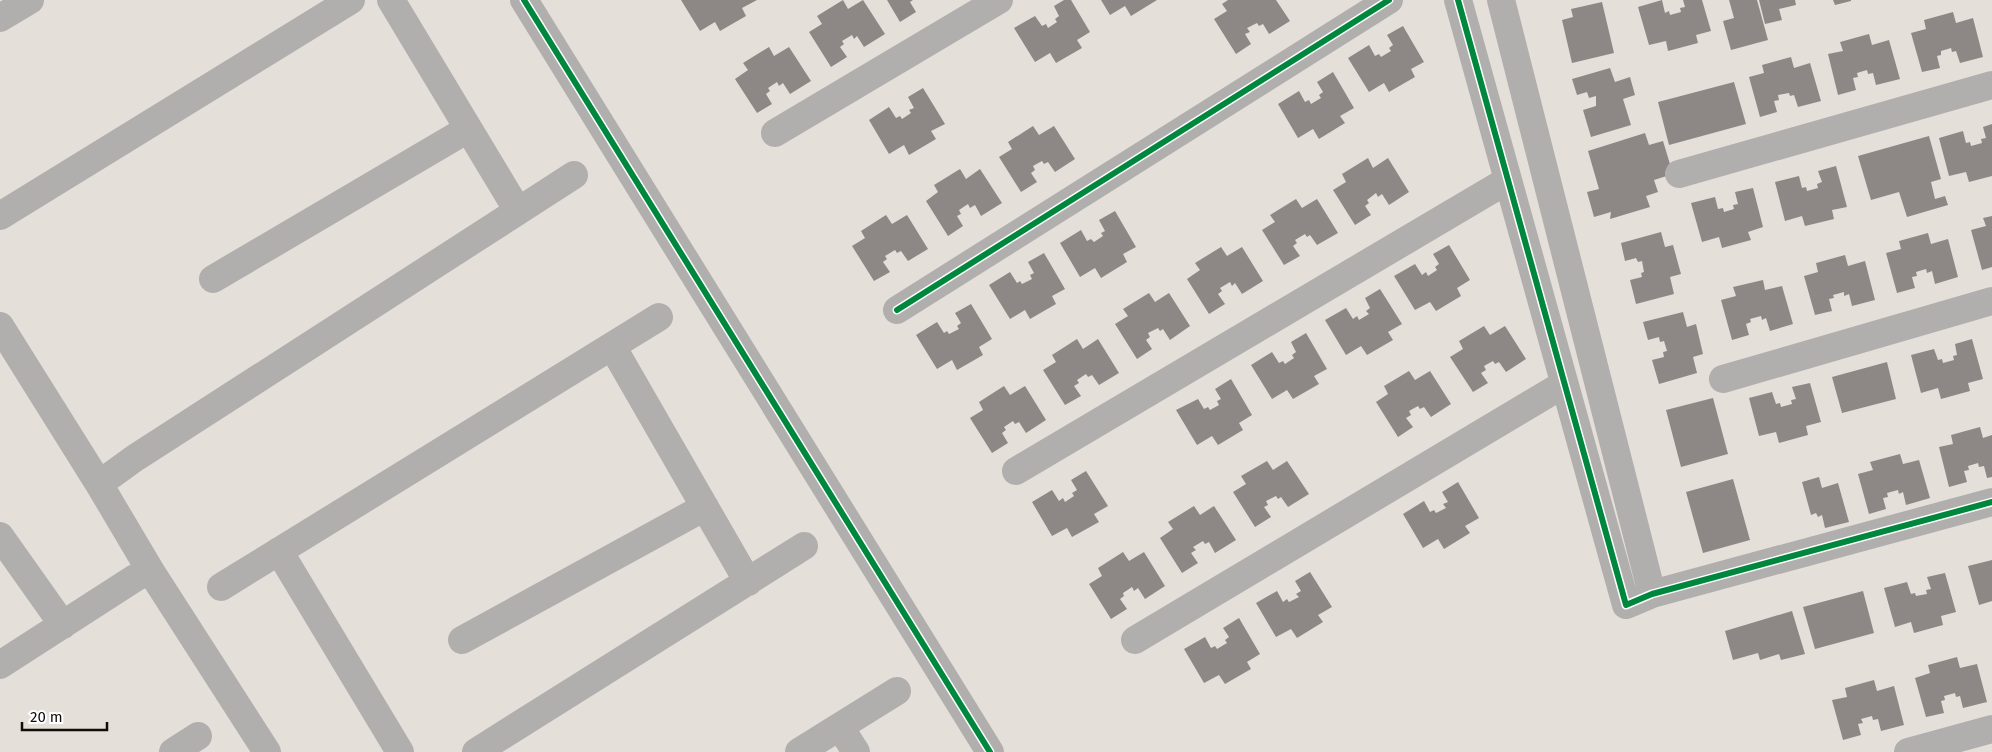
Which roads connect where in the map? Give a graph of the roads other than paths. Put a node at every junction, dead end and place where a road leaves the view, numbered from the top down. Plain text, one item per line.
1 (30, 0) edge
2 (351, 0) edge
3 (390, 0) edge
4 (524, 0) edge
5 (1000, 0) edge
6 (1388, 0) edge
7 (1502, 6) edge
8 (1461, 12) edge
9 (0, 18) edge
10 (1992, 85) edge
11 (468, 129) junction
12 (775, 133) dead end
13 (1679, 174) dead end
14 (574, 175) dead end
15 (1508, 180) junction
16 (518, 211) junction
17 (0, 216) edge
18 (213, 278) dead end
19 (1992, 301) edge
20 (897, 310) dead end
21 (659, 317) dead end
22 (0, 326) edge
23 (612, 346) junction
24 (1723, 379) dead end
25 (1564, 384) junction
26 (1016, 470) dead end
27 (99, 484) junction
28 (1992, 502) edge
29 (705, 507) junction
30 (1, 540) edge
31 (804, 546) dead end
32 (279, 551) junction
33 (150, 570) junction
34 (748, 582) junction
35 (221, 587) dead end
36 (1652, 594) junction
37 (63, 625) junction
38 (462, 640) dead end
39 (1135, 640) dead end
40 (0, 665) edge
41 (897, 691) dead end
42 (840, 727) junction
43 (1992, 730) edge
44 (198, 736) dead end
45 (173, 752) edge
46 (267, 752) edge
47 (400, 752) edge
48 (476, 752) edge
49 (799, 752) edge
50 (856, 752) edge
51 (990, 752) edge
52 (1908, 752) edge

1 - 9 street
2 - 17 street
3 - 11 street
4 - 51 street
5 - 12 street
6 - 20 street
7 - 8 street
7 - 36 street
8 - 15 street
10 - 13 street
11 - 16 street
11 - 18 street
14 - 16 street
15 - 25 street
15 - 26 street
16 - 27 street
19 - 24 street
21 - 23 street
22 - 27 street
23 - 29 street
23 - 32 street
25 - 36 street
25 - 39 street
27 - 33 street
28 - 36 street
29 - 34 street
29 - 38 street
30 - 37 street
31 - 34 street
32 - 35 street
32 - 47 street
33 - 37 street
33 - 46 street
34 - 48 street
37 - 40 street
41 - 42 street
42 - 49 street
42 - 50 street
43 - 52 street
44 - 45 street

